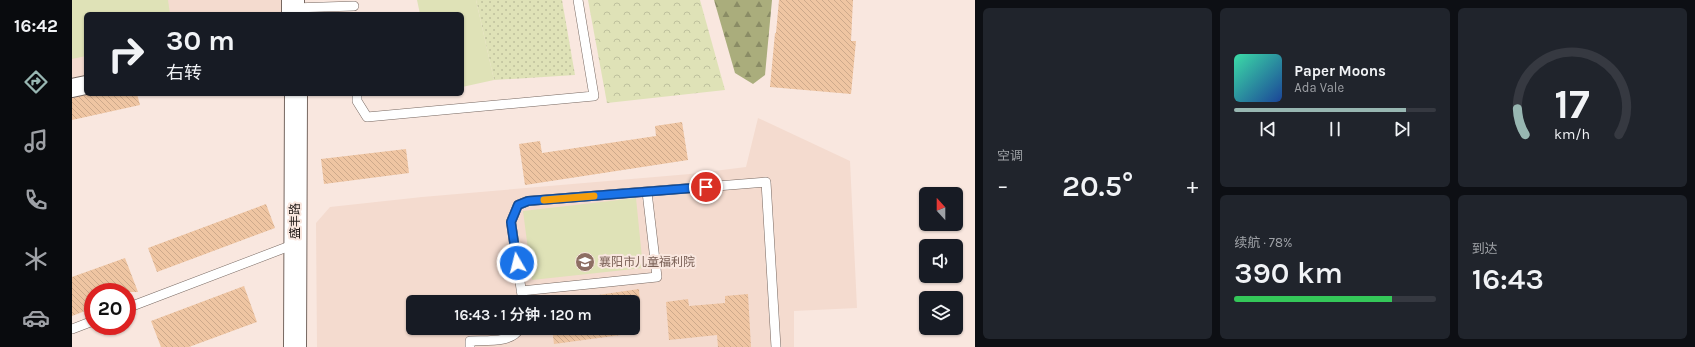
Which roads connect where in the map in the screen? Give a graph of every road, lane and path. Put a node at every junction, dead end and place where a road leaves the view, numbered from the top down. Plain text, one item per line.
1 (578, 0) edge
2 (293, 7) edge
3 (354, 7) edge
4 (84, 85) edge
5 (72, 88) edge
6 (296, 96) edge
7 (357, 96) edge
8 (647, 192) junction
9 (295, 244) junction
10 (521, 291) junction
11 (521, 295) edge
12 (136, 305) edge
13 (84, 324) edge
14 (72, 329) edge
15 (513, 335) edge
16 (295, 347) edge
17 (470, 347) edge
18 (776, 347) edge

1 - 7 lane
2 - 3 lane
4 - 5 street
6 - 9 street, 盛丰路
8 - 10 lane
8 - 10 lane
8 - 18 lane
9 - 12 lane
9 - 16 street, 盛丰路
10 - 11 lane
13 - 14 lane
15 - 17 lane

